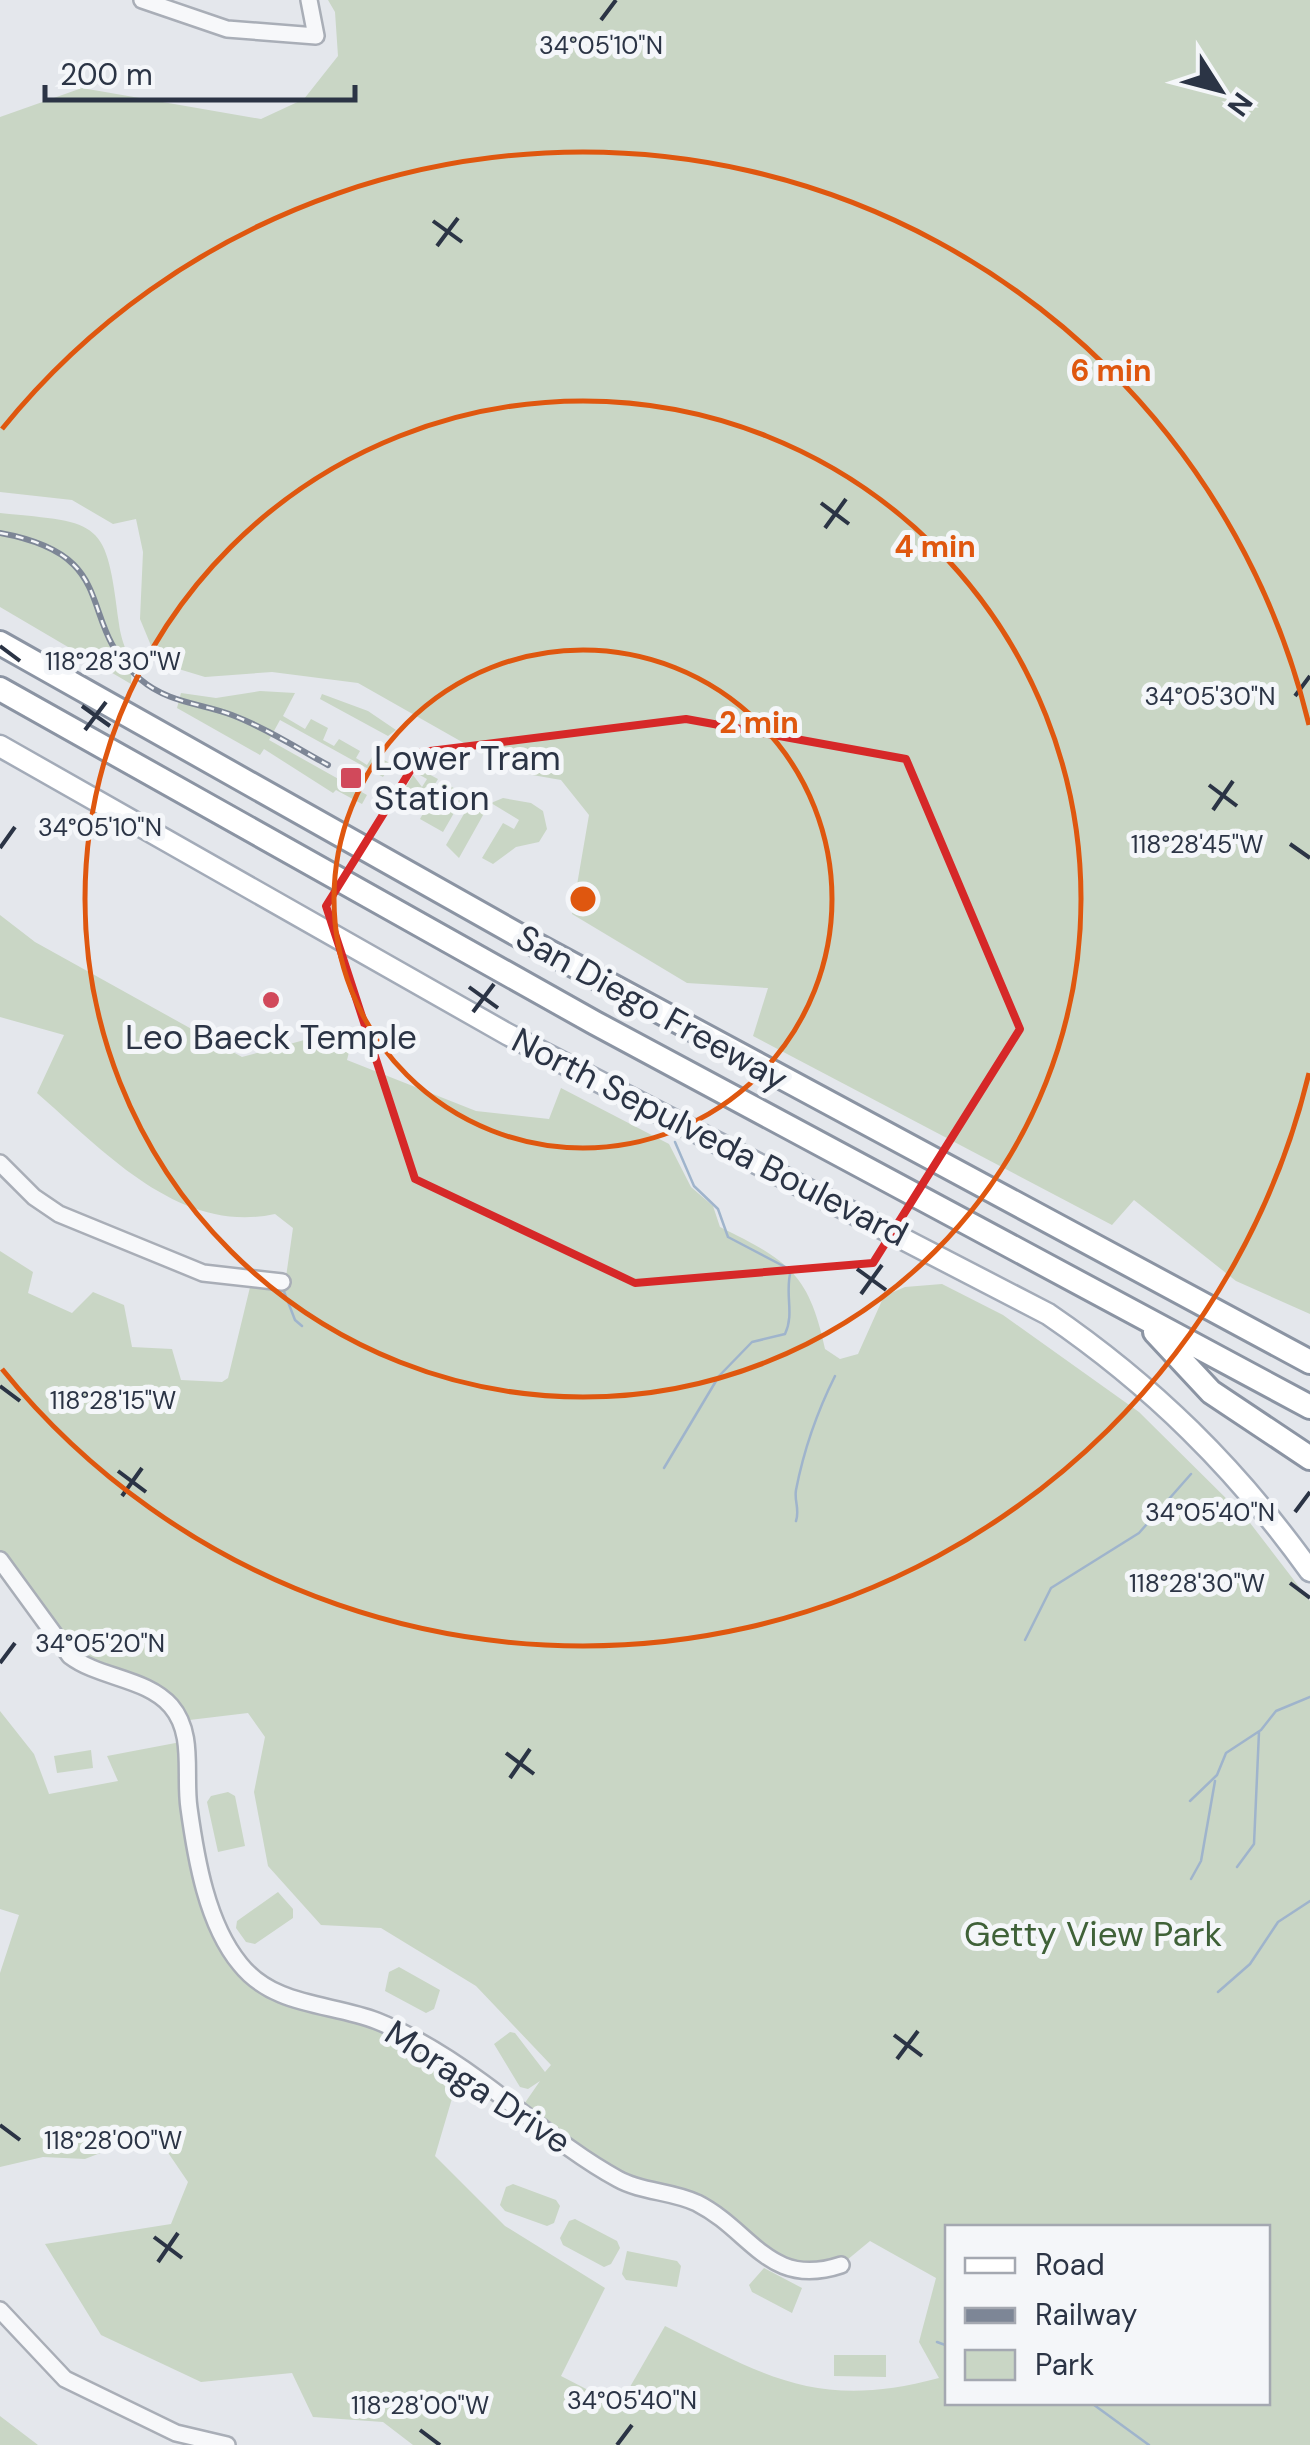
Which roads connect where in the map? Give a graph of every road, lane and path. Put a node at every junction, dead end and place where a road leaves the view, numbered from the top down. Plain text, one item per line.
1 (142, 0) edge
2 (309, 0) edge
3 (0, 643) edge
4 (0, 689) edge
5 (0, 746) edge
6 (0, 1163) edge
7 (1150, 1274) junction
8 (282, 1282) dead end
9 (1139, 1314) junction
10 (1310, 1345) edge
11 (1310, 1362) edge
12 (1310, 1408) edge
13 (1310, 1458) edge
14 (0, 1560) edge
15 (1310, 1571) edge
16 (841, 2266) dead end
17 (0, 2310) edge
18 (227, 2445) edge

1 - 2 street
3 - 7 highway, San Diego Freeway
4 - 9 highway, San Diego Freeway
5 - 15 main road, North Sepulveda Boulevard
6 - 8 street
7 - 10 highway
7 - 11 highway, San Diego Freeway
9 - 12 highway, San Diego Freeway
9 - 13 highway
14 - 16 street, Moraga Drive
17 - 18 street

